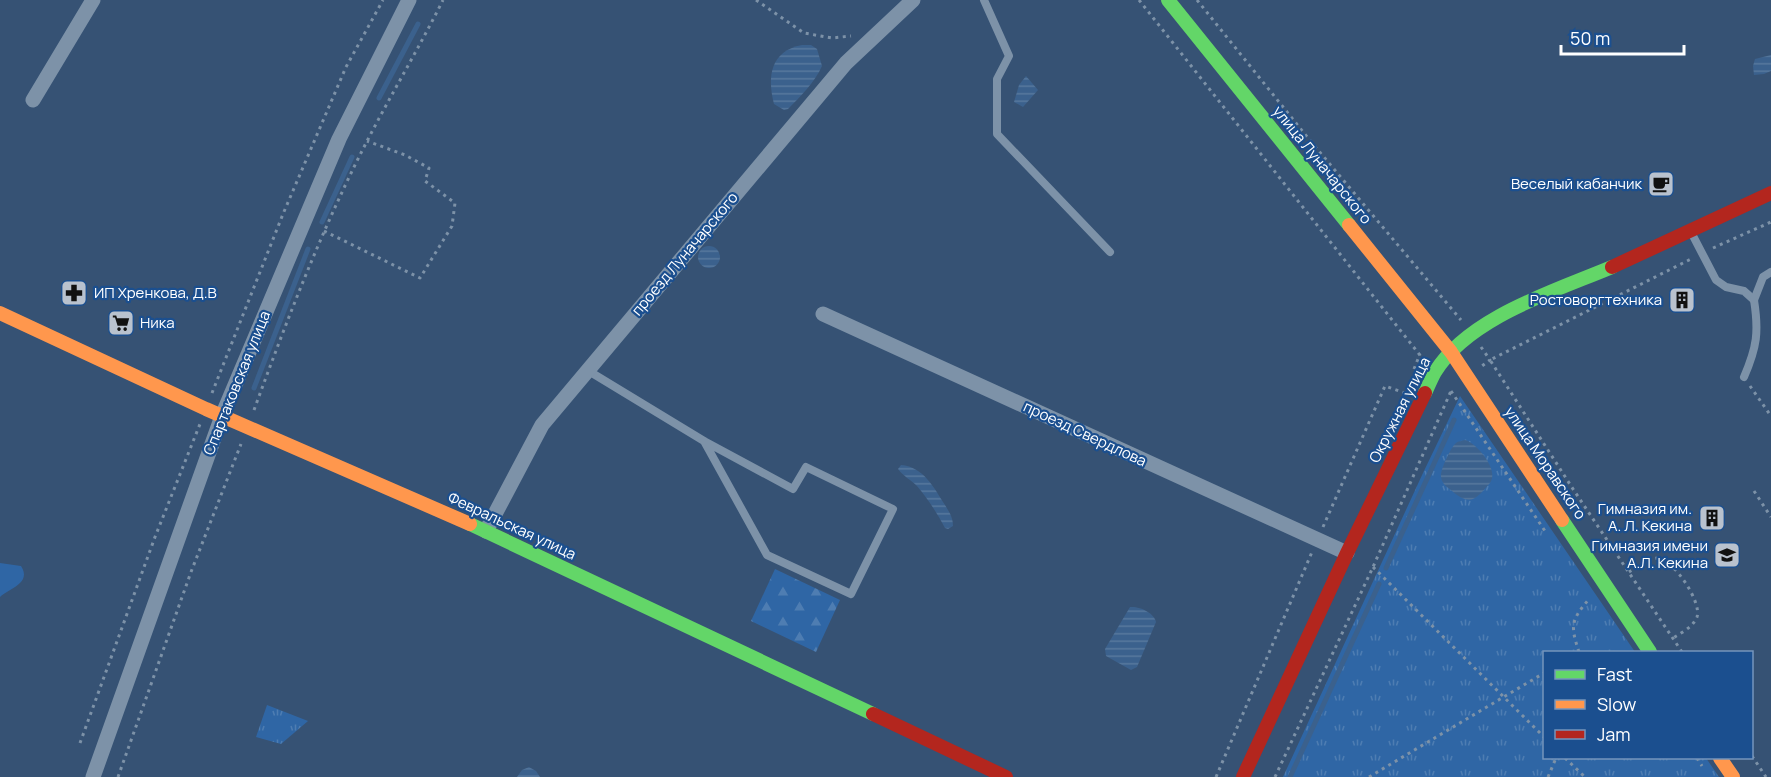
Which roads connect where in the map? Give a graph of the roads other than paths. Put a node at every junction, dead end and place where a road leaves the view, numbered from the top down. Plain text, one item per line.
1 (93, 0) edge
2 (409, 0) edge
3 (913, 0) edge
4 (984, 0) edge
5 (1167, 0) edge
6 (33, 100) dead end
7 (1771, 193) edge
8 (1690, 231) junction
9 (1110, 252) dead end
10 (1771, 272) edge
11 (1754, 300) junction
12 (0, 313) edge
13 (823, 314) dead end
14 (1451, 352) junction
15 (587, 370) junction
16 (1744, 377) road end
17 (222, 416) junction
18 (704, 441) junction
19 (486, 531) junction
20 (1347, 553) junction
21 (1649, 651) edge
22 (1721, 759) edge
23 (93, 777) edge
24 (1006, 777) edge
25 (1243, 777) edge
26 (1733, 777) edge

1 - 6 street
2 - 17 street, Спартаковская улица
3 - 15 street, проезд Луначарского
4 - 9 lane
5 - 14 street, улица Луначарского
7 - 8 street, Окружная улица
8 - 11 lane
8 - 14 street, Окружная улица
10 - 11 lane
11 - 16 lane
12 - 17 street, Февральская улица
13 - 20 street, проезд Свердлова
14 - 20 street, Окружная улица
14 - 21 street, улица Моравского
15 - 18 lane
15 - 19 street, проезд Луначарского
17 - 19 street, Февральская улица
17 - 23 street, Спартаковская улица
18 - 18 lane
19 - 24 street, Февральская улица
20 - 25 street, Окружная улица
22 - 26 street

